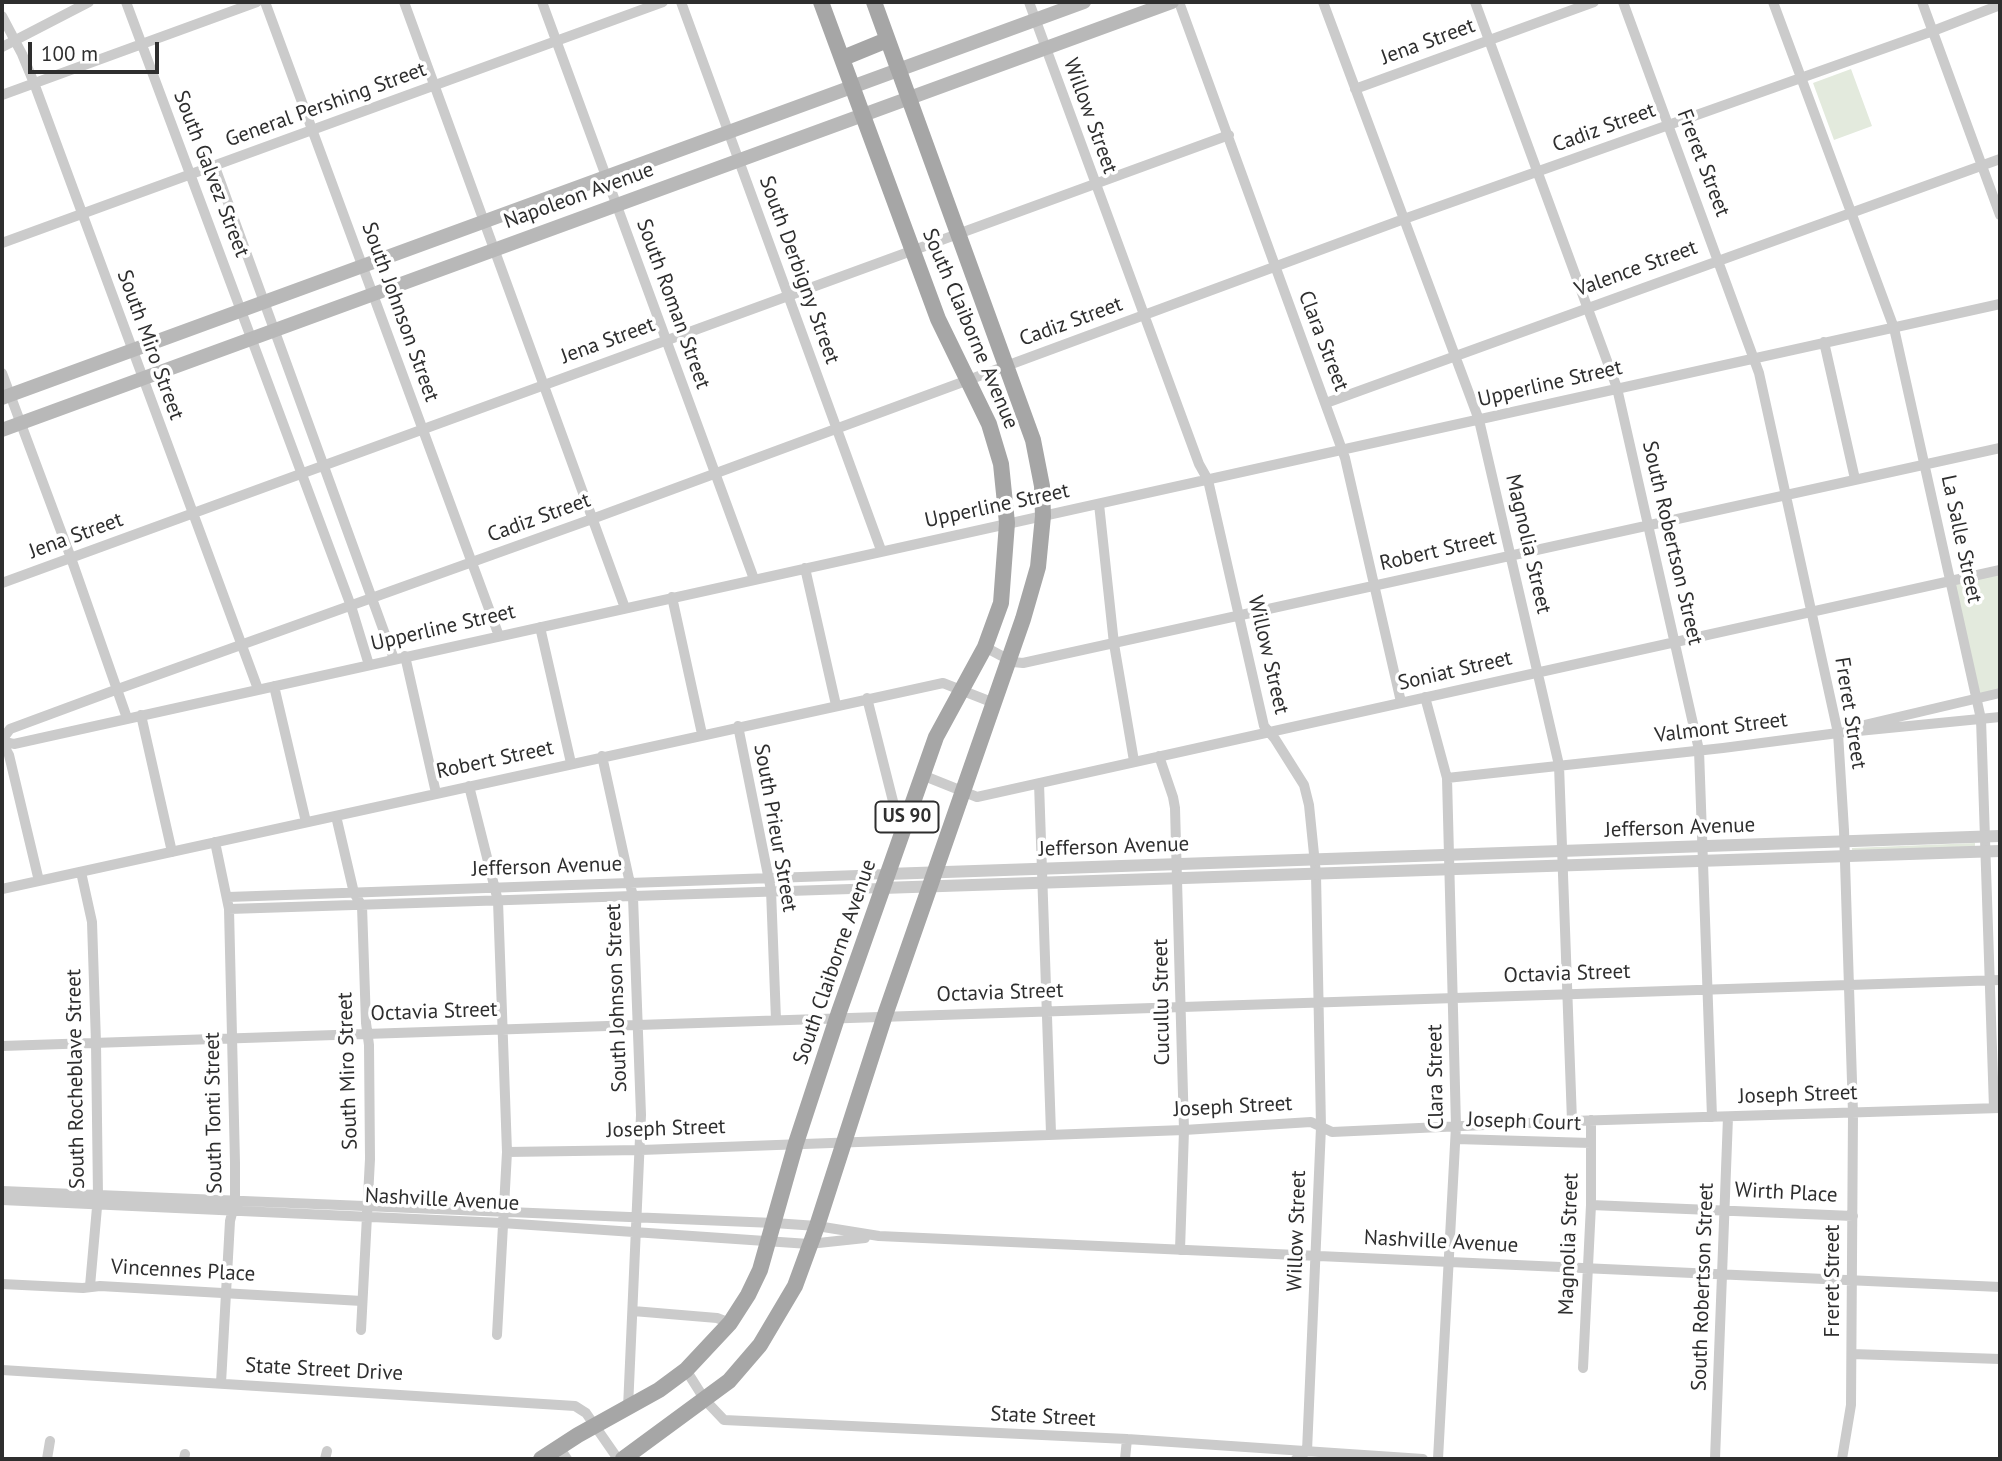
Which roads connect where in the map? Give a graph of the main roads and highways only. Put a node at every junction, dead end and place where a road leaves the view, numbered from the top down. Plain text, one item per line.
1 (821, 2) edge
2 (874, 2) edge
3 (1084, 2) edge
4 (1172, 2) edge
5 (887, 40) junction
6 (843, 58) junction
7 (898, 69) junction
8 (853, 85) junction
9 (909, 98) junction
10 (863, 114) junction
11 (6, 397) edge
12 (2, 430) edge
13 (563, 1453) edge
14 (541, 1459) edge
15 (621, 1459) edge

1 - 6 main road, South Claiborne Avenue / US 90
2 - 5 main road, South Claiborne Avenue / US 90
3 - 7 main road, Napoleon Avenue
4 - 9 main road, Napoleon Avenue
5 - 6 main road
5 - 7 main road, South Claiborne Avenue / US 90
6 - 8 main road, South Claiborne Avenue / US 90
7 - 8 main road, Napoleon Avenue
7 - 9 main road, South Claiborne Avenue / US 90
8 - 10 main road, South Claiborne Avenue / US 90
8 - 11 main road, Napoleon Avenue
9 - 10 main road, Napoleon Avenue
9 - 15 main road, South Claiborne Avenue / US 90
10 - 12 main road, Napoleon Avenue
10 - 13 main road, South Claiborne Avenue / US 90
13 - 14 main road, South Claiborne Avenue / US 90

